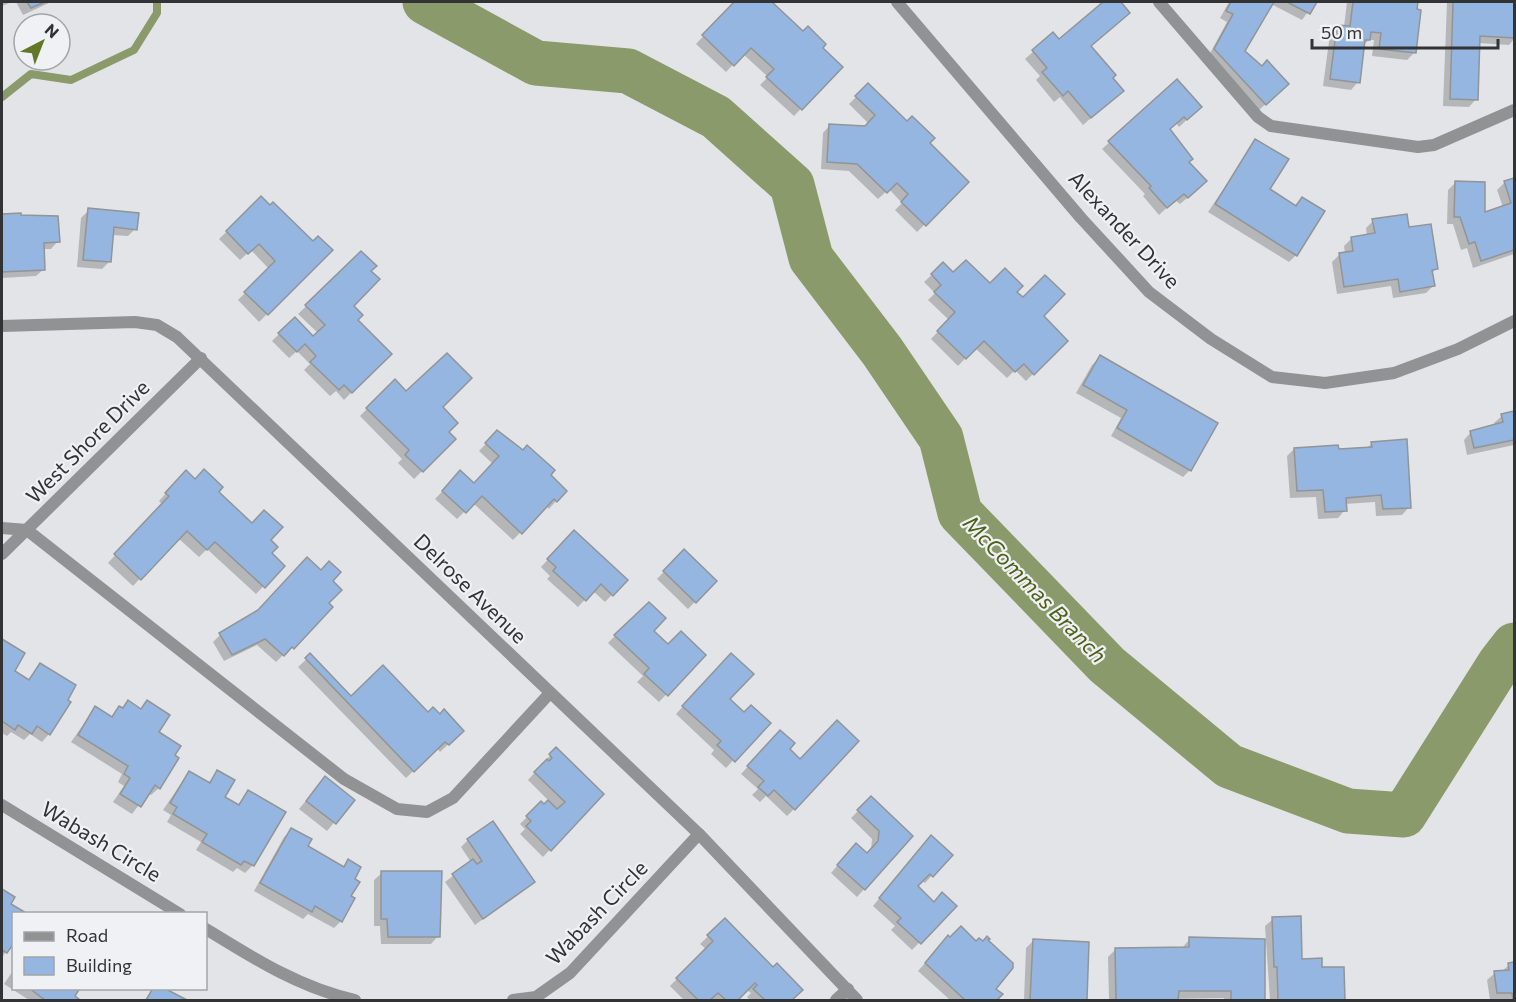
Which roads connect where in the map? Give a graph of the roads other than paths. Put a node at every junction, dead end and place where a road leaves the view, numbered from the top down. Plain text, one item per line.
1 (897, 2) edge
2 (1159, 2) edge
3 (1515, 110) edge
4 (1515, 321) edge
5 (2, 326) edge
6 (201, 358) junction
7 (2, 528) edge
8 (27, 530) junction
9 (2, 554) edge
10 (550, 693) junction
11 (2, 805) edge
12 (699, 834) junction
13 (177, 912) edge
14 (207, 930) edge
15 (848, 990) junction
16 (355, 1000) edge
17 (513, 1000) edge
18 (836, 1000) edge
19 (857, 1000) edge

1 - 4 street, Alexander Drive
2 - 3 street
5 - 6 street, Delrose Avenue
6 - 8 street, West Shore Drive
6 - 10 street, Delrose Avenue
7 - 8 street
8 - 9 street, West Shore Drive
8 - 10 street
10 - 12 street, Delrose Avenue
11 - 13 street, Wabash Circle
12 - 15 street, Delrose Avenue
12 - 17 street, Wabash Circle
14 - 16 street
15 - 18 street
15 - 19 street, Delrose Avenue

